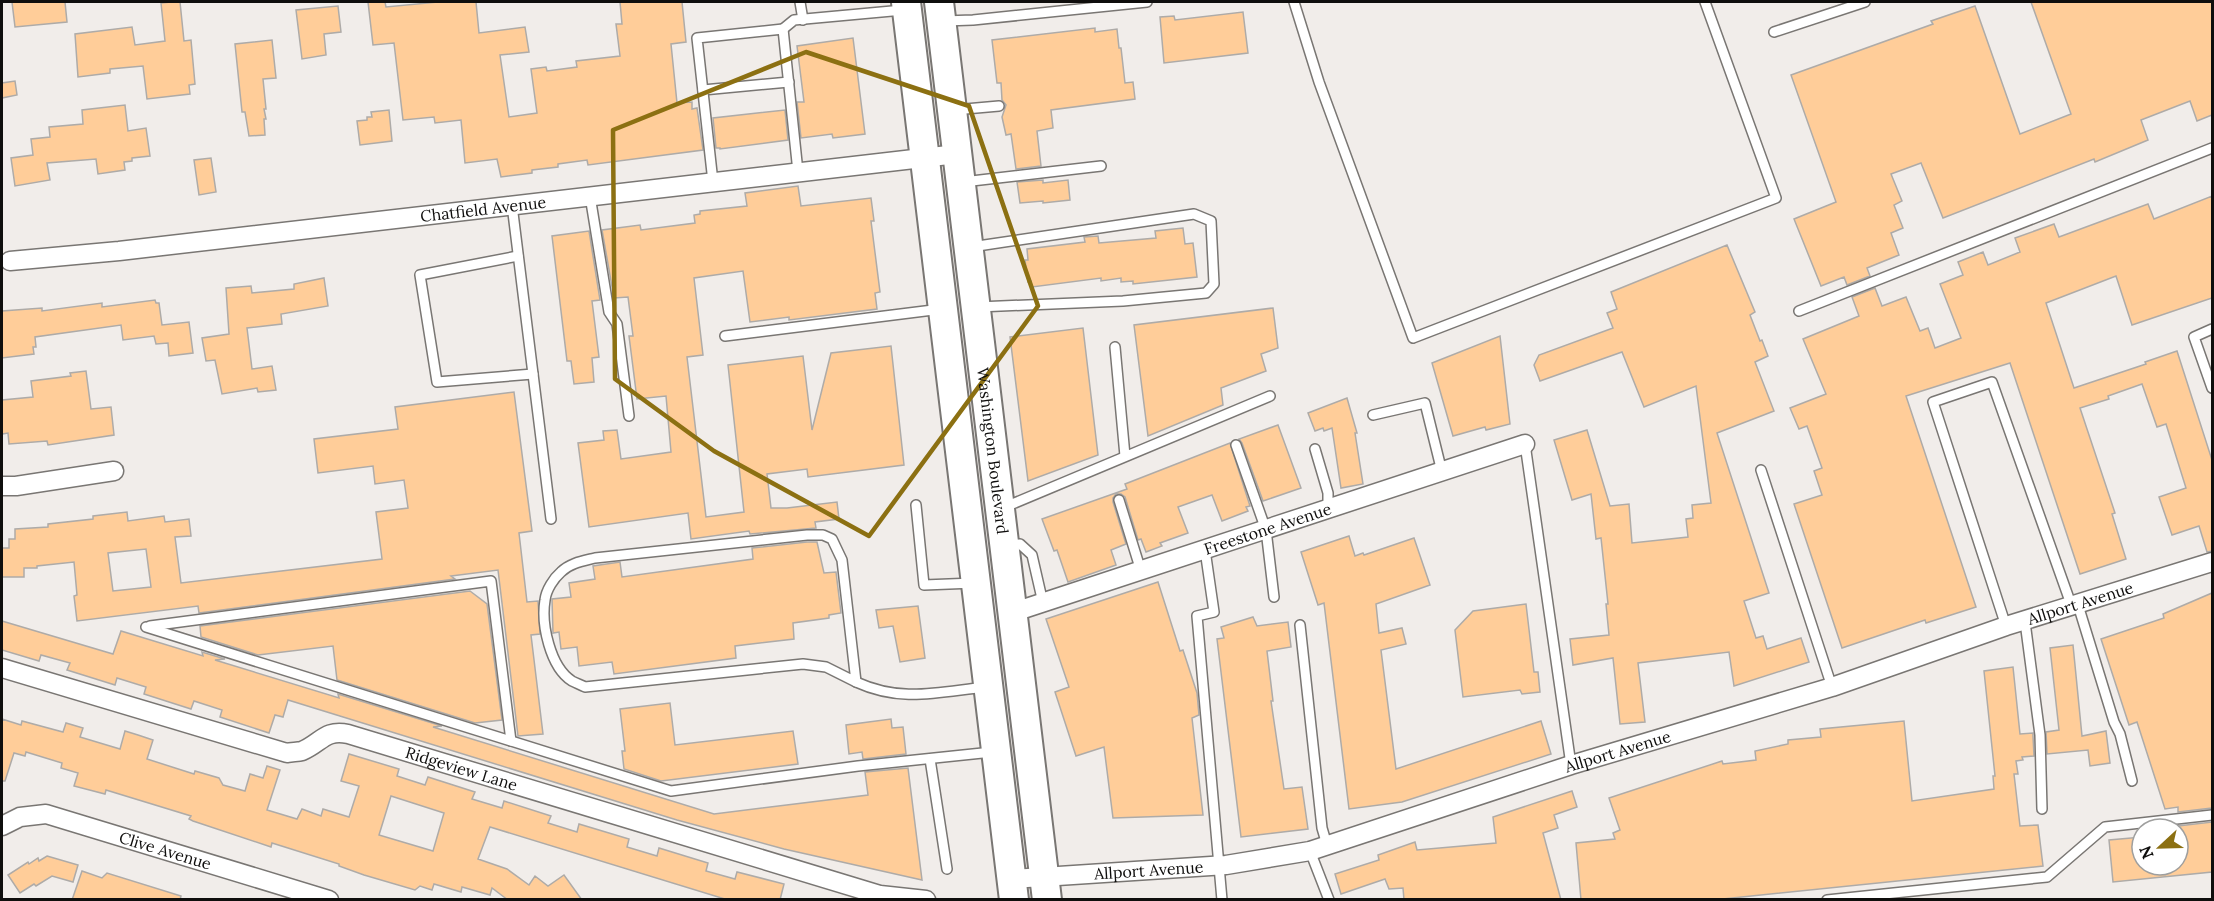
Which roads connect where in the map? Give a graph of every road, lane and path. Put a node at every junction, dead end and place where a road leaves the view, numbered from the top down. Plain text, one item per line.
1 (800, 2) edge
2 (1147, 2) edge
3 (1294, 2) edge
4 (1705, 2) edge
5 (1865, 2) edge
6 (907, 6) edge
7 (940, 11) edge
8 (802, 20) junction
9 (783, 29) junction
10 (1774, 32) dead end
11 (789, 82) junction
12 (703, 90) junction
13 (999, 106) dead end
14 (952, 111) junction
15 (2212, 148) edge
16 (957, 154) junction
17 (925, 157) junction
18 (1101, 166) dead end
19 (798, 172) junction
20 (713, 182) junction
21 (961, 182) junction
22 (590, 196) junction
23 (512, 205) junction
24 (968, 248) junction
25 (518, 256) junction
26 (10, 261) dead end
27 (975, 308) junction
28 (943, 309) junction
29 (1798, 311) dead end
30 (2212, 329) edge
31 (725, 336) dead end
32 (1115, 346) dead end
33 (533, 374) junction
34 (2212, 388) edge
35 (1270, 396) dead end
36 (1373, 415) dead end
37 (629, 416) dead end
38 (1525, 444) joint
39 (1236, 446) dead end
40 (1316, 449) dead end
41 (1125, 456) junction
42 (1761, 470) dead end
43 (114, 471) dead end
44 (1442, 472) junction
45 (2, 486) edge
46 (1119, 500) dead end
47 (916, 505) dead end
48 (1000, 509) junction
49 (1328, 509) junction
50 (551, 519) dead end
51 (1266, 530) junction
52 (1004, 545) junction
53 (1205, 550) junction
54 (2212, 562) edge
55 (1141, 571) junction
56 (976, 583) junction
57 (1274, 597) dead end
58 (1043, 603) junction
59 (2075, 606) junction
60 (1011, 614) junction
61 (2025, 622) junction
62 (1300, 625) dead end
63 (2006, 626) junction
64 (2, 668) edge
65 (856, 682) junction
66 (988, 686) junction
67 (1833, 687) junction
68 (511, 741) junction
69 (996, 752) junction
70 (930, 759) junction
71 (1571, 765) junction
72 (2132, 781) dead end
73 (2042, 809) dead end
74 (2212, 815) edge
75 (2, 826) edge
76 (1318, 848) junction
77 (1220, 865) junction
78 (947, 869) dead end
79 (1013, 889) edge
80 (1046, 889) edge
81 (1905, 896) edge
82 (329, 900) edge
83 (926, 900) edge
84 (1222, 900) edge
85 (1329, 900) edge
86 (1827, 900) edge

1 - 8 lane
2 - 7 lane
3 - 4 lane
5 - 10 lane
6 - 8 lane
6 - 17 main road, Washington Boulevard
7 - 14 main road, Washington Boulevard
8 - 9 lane
9 - 11 lane
9 - 12 lane
11 - 12 lane
11 - 19 lane
12 - 20 lane
13 - 14 lane
14 - 16 main road, Washington Boulevard
15 - 29 lane
16 - 17 street, Chatfield Avenue
16 - 21 main road, Washington Boulevard
17 - 19 street, Chatfield Avenue
17 - 28 main road, Washington Boulevard
18 - 21 lane
19 - 20 street, Chatfield Avenue
20 - 22 street, Chatfield Avenue
21 - 24 main road, Washington Boulevard
22 - 23 street, Chatfield Avenue
22 - 37 lane
23 - 25 lane
23 - 26 street, Chatfield Avenue
24 - 27 main road, Washington Boulevard
24 - 27 lane
25 - 33 lane
25 - 33 lane
27 - 48 main road, Washington Boulevard
28 - 31 lane
28 - 56 main road, Washington Boulevard
30 - 34 lane
32 - 41 lane
33 - 50 lane
35 - 41 lane
36 - 44 lane
38 - 44 street, Freestone Avenue
38 - 71 lane
39 - 51 lane
40 - 49 lane
41 - 48 lane
42 - 67 lane
43 - 45 street
44 - 49 street, Freestone Avenue
46 - 55 lane
47 - 56 lane
48 - 52 main road, Washington Boulevard
49 - 51 street, Freestone Avenue
51 - 53 street, Freestone Avenue
51 - 57 lane
52 - 58 lane
52 - 60 main road, Washington Boulevard
53 - 55 street, Freestone Avenue
53 - 77 lane
54 - 59 street, Allport Avenue
55 - 58 street, Freestone Avenue
56 - 66 main road, Washington Boulevard
58 - 60 street, Freestone Avenue
59 - 61 street, Allport Avenue
59 - 63 lane
59 - 72 lane
60 - 80 main road, Washington Boulevard
61 - 63 street, Allport Avenue
61 - 73 lane
62 - 76 lane
63 - 67 street, Allport Avenue
64 - 83 street, Ridgeview Lane
65 - 65 lane
65 - 66 lane
66 - 69 main road, Washington Boulevard
67 - 71 street, Allport Avenue
68 - 68 lane
68 - 70 lane
69 - 70 lane
69 - 79 main road, Washington Boulevard
70 - 78 lane
71 - 76 street, Allport Avenue
74 - 81 lane
75 - 82 street, Clive Avenue
76 - 77 street, Allport Avenue
76 - 85 lane
77 - 80 street, Allport Avenue
77 - 84 lane
79 - 80 street, Allport Avenue
81 - 86 lane

